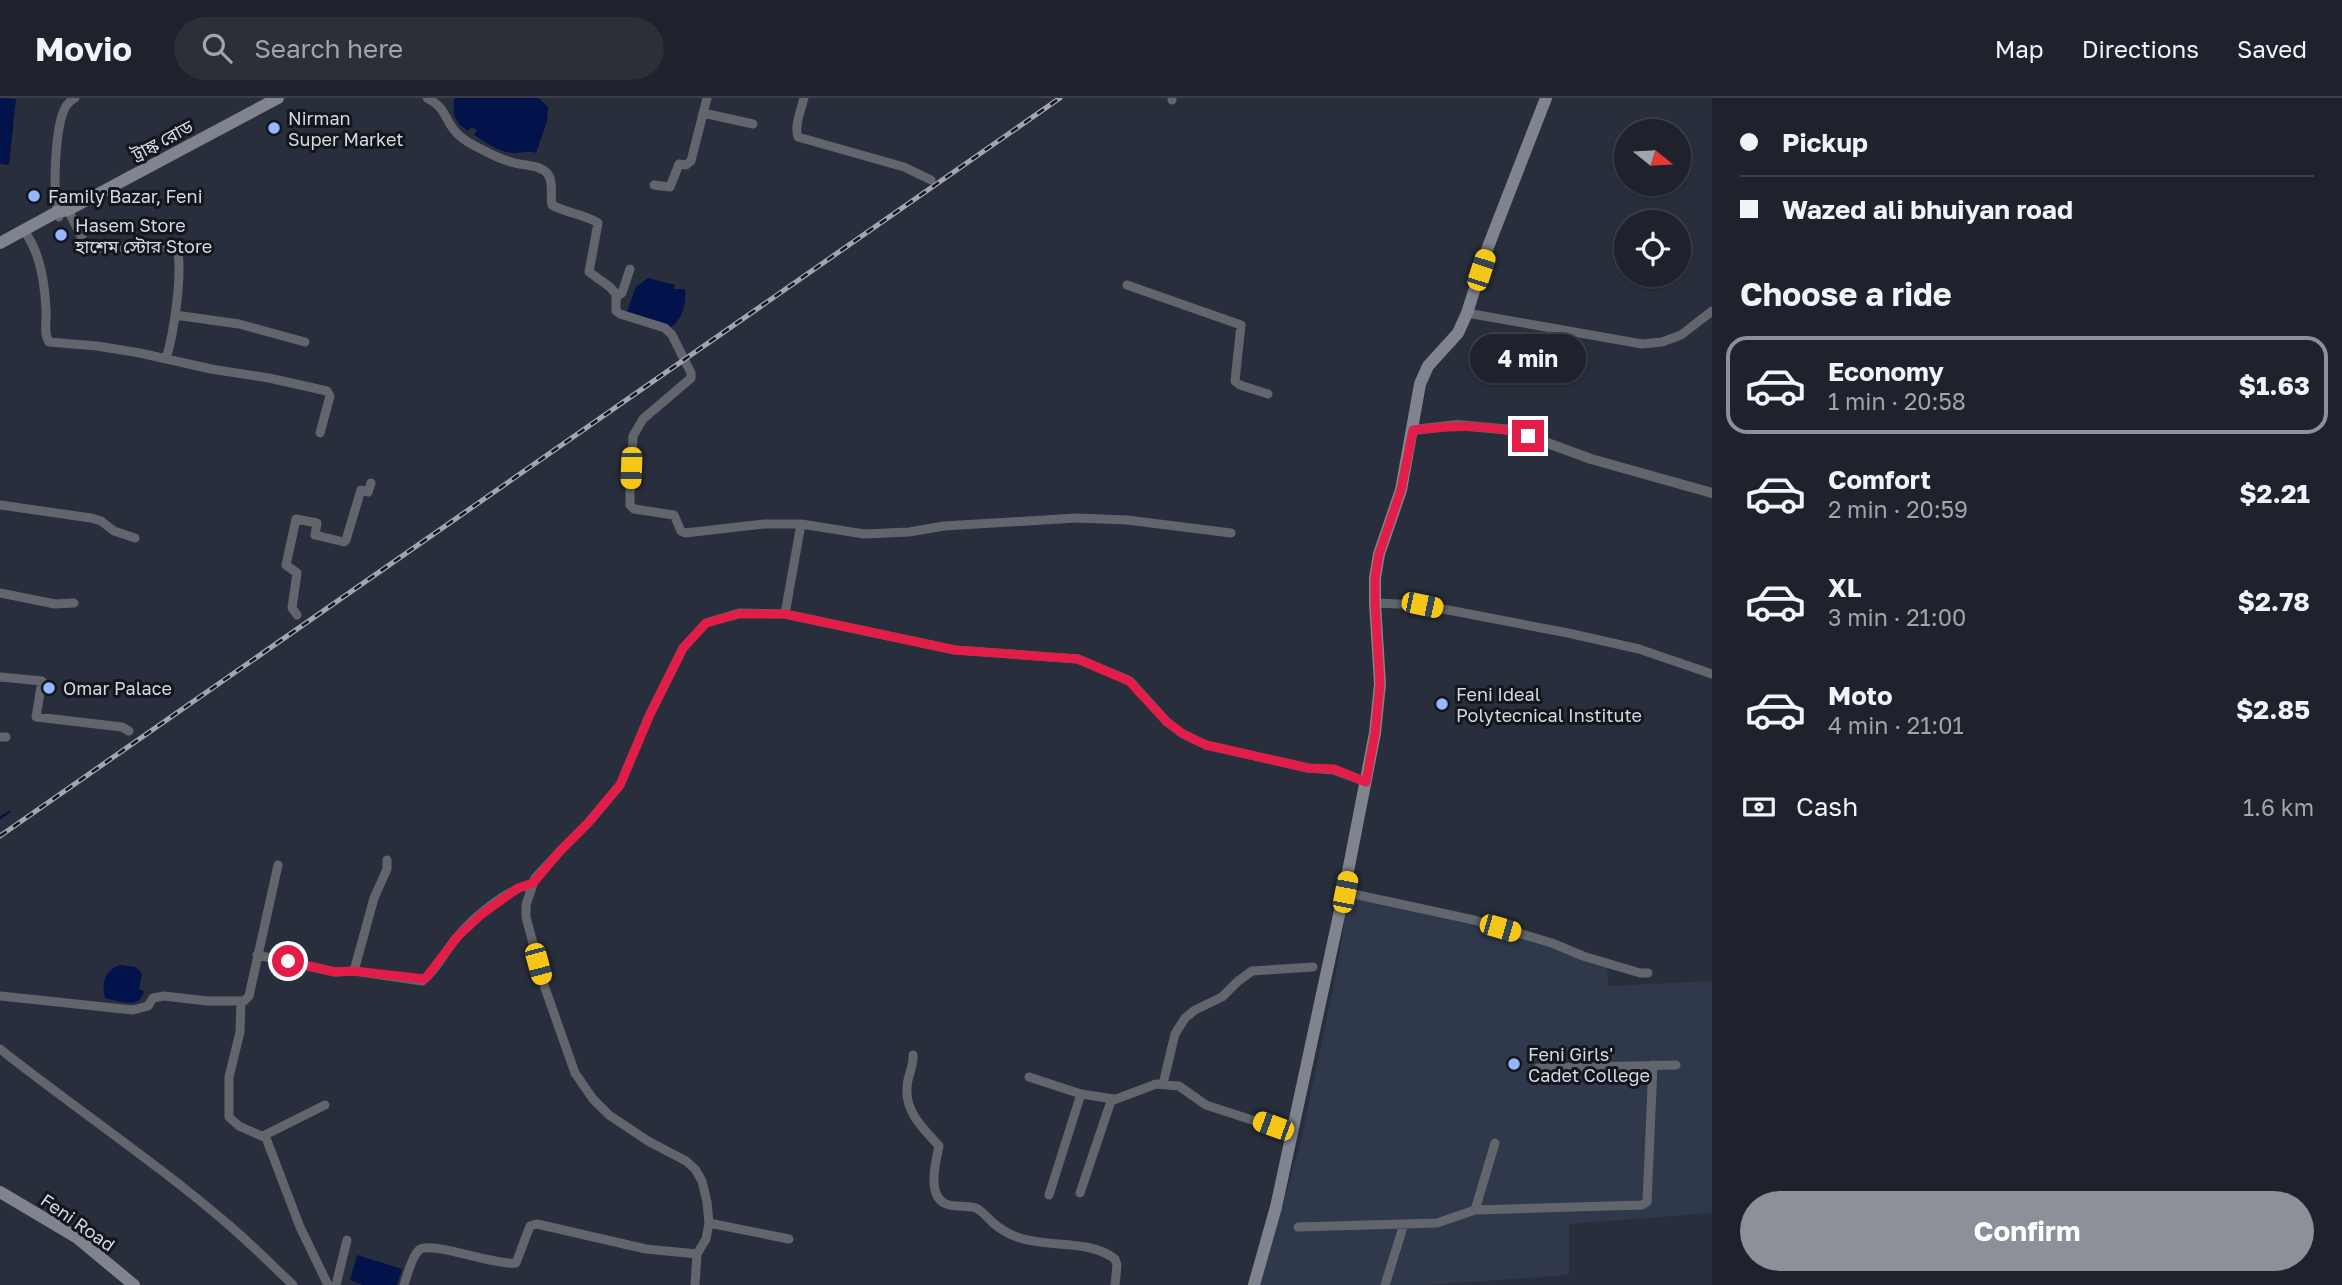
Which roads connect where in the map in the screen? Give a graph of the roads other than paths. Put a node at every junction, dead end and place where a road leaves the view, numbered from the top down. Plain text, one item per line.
1 (75, 98) edge
2 (278, 98) edge
3 (427, 98) edge
4 (707, 98) edge
5 (804, 98) edge
6 (1546, 98) edge
7 (703, 113) junction
8 (753, 124) dead end
9 (931, 180) dead end
10 (654, 185) dead end
11 (61, 213) junction
12 (27, 234) junction
13 (0, 243) edge
14 (0, 250) edge
15 (631, 269) dead end
16 (1126, 285) dead end
17 (616, 298) junction
18 (1712, 311) edge
19 (1467, 313) junction
20 (175, 316) junction
21 (305, 342) dead end
22 (166, 359) junction
23 (1268, 394) dead end
24 (1413, 430) junction
25 (320, 433) dead end
26 (371, 483) dead end
27 (1712, 494) edge
28 (0, 505) edge
29 (801, 524) junction
30 (1231, 533) dead end
31 (135, 538) dead end
32 (0, 593) edge
33 (74, 603) dead end
34 (1375, 603) junction
35 (785, 614) junction
36 (297, 615) dead end
37 (1712, 674) edge
38 (0, 677) edge
39 (129, 731) dead end
40 (1366, 782) junction
41 (387, 860) dead end
42 (278, 865) dead end
43 (533, 883) junction
44 (1345, 892) junction
45 (257, 955) junction
46 (1313, 967) dead end
47 (354, 971) junction
48 (1648, 973) dead end
49 (0, 996) edge
50 (241, 1001) junction
51 (0, 1049) edge
52 (913, 1055) dead end
53 (1653, 1065) junction
54 (1676, 1065) dead end
55 (1538, 1068) dead end
56 (1028, 1077) dead end
57 (1163, 1084) junction
58 (1081, 1094) junction
59 (1114, 1099) junction
60 (325, 1105) dead end
61 (1292, 1133) junction
62 (263, 1136) junction
63 (1495, 1143) dead end
64 (0, 1192) edge
65 (1080, 1193) dead end
66 (1049, 1195) dead end
67 (0, 1199) edge
68 (1475, 1210) junction
69 (709, 1223) junction
70 (1404, 1224) junction
71 (1298, 1227) dead end
72 (789, 1238) dead end
73 (347, 1240) dead end
74 (697, 1254) junction
75 (122, 1285) edge
76 (134, 1285) edge
77 (293, 1285) edge
78 (328, 1285) edge
79 (336, 1285) edge
80 (404, 1285) edge
81 (695, 1285) edge
82 (1115, 1285) edge
83 (1254, 1285) edge
84 (1385, 1285) edge

1 - 11 street
2 - 11 main road, ট্রাঙ্ক রোড
3 - 17 street
4 - 7 street
5 - 9 street
6 - 19 main road
7 - 8 street
7 - 10 street
11 - 12 main road, ট্রাঙ্ক রোড
11 - 13 main road, ট্রাঙ্ক রোড
11 - 20 street
12 - 14 main road, ট্রাঙ্ক রোড
12 - 22 street
15 - 17 street
16 - 23 street
17 - 29 street
18 - 19 street
19 - 24 main road
20 - 21 street
20 - 22 street
22 - 25 street
24 - 27 street
24 - 34 main road
26 - 36 street
28 - 31 street
29 - 30 street
29 - 35 street
32 - 33 street
34 - 37 street
34 - 40 main road
35 - 40 street
35 - 43 street
38 - 39 street
40 - 44 main road
41 - 47 street
42 - 45 street
43 - 47 street
43 - 69 street
44 - 48 street
44 - 61 main road
45 - 47 street
45 - 50 street
46 - 57 street
49 - 50 street
50 - 62 street
51 - 77 street
52 - 82 street
53 - 54 street
53 - 55 street
53 - 68 street
56 - 58 street
57 - 59 street
57 - 61 street
58 - 59 street
58 - 66 street
59 - 65 street
60 - 62 street
61 - 83 main road
62 - 78 street
63 - 68 street
64 - 76 main road, Feni Road
67 - 75 main road
68 - 70 street
69 - 72 street
69 - 74 street
70 - 71 street
70 - 84 street
73 - 79 street
74 - 80 street
74 - 81 street

